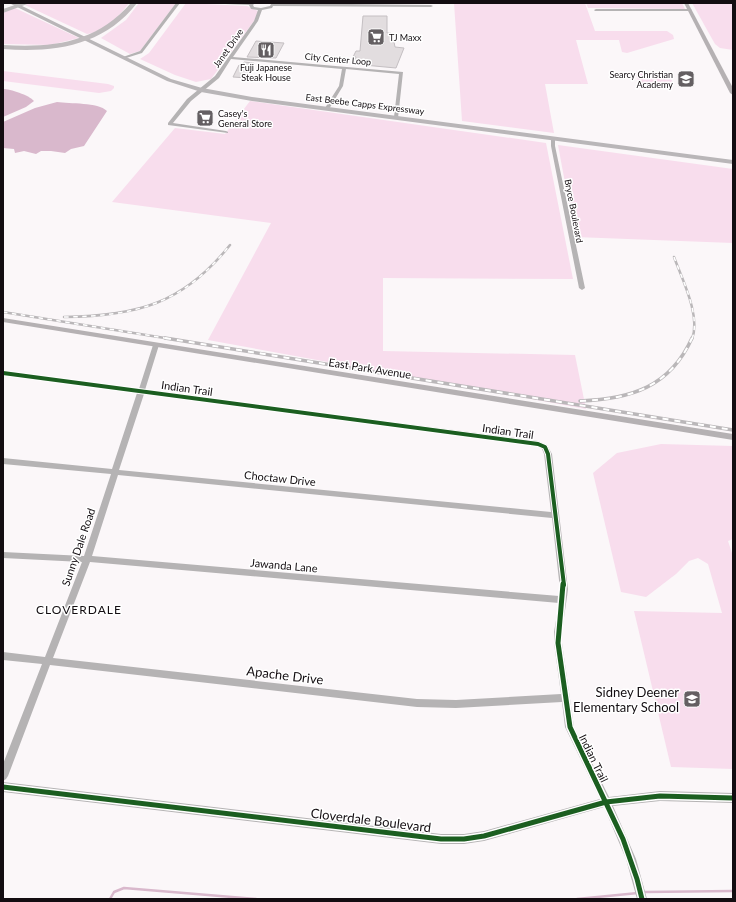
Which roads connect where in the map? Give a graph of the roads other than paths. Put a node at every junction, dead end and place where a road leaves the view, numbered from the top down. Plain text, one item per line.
1 (7, 3) edge
2 (12, 3) edge
3 (27, 3) edge
4 (134, 3) edge
5 (178, 3) edge
6 (225, 3) edge
7 (686, 3) edge
8 (3, 4) edge
9 (252, 4) edge
10 (272, 4) edge
11 (431, 6) dead end
12 (260, 9) junction
13 (596, 10) dead end
14 (690, 10) junction
15 (3, 11) edge
16 (98, 34) junction
17 (86, 40) junction
18 (72, 44) junction
19 (96, 44) junction
20 (3, 47) edge
21 (124, 58) junction
22 (230, 58) junction
23 (344, 68) junction
24 (731, 86) edge
25 (201, 90) junction
26 (733, 93) edge
27 (327, 108) junction
28 (396, 117) junction
29 (226, 132) dead end
30 (553, 138) junction
31 (733, 162) edge
32 (582, 288) dead end
33 (3, 320) edge
34 (156, 345) junction
35 (3, 373) edge
36 (140, 391) junction
37 (733, 437) edge
38 (3, 461) edge
39 (114, 472) junction
40 (555, 515) junction
41 (3, 555) edge
42 (87, 559) junction
43 (563, 600) junction
44 (3, 656) edge
45 (49, 660) junction
46 (565, 698) junction
47 (3, 776) edge
48 (3, 787) edge
49 (733, 798) edge
50 (606, 802) junction
51 (641, 895) edge

1 - 8 highway
2 - 17 main road, East Beebe Capps Expressway
3 - 15 highway
4 - 16 highway
5 - 21 street
6 - 9 street
7 - 14 street
9 - 12 street
10 - 11 street
10 - 12 street
12 - 22 street, Janet Drive
13 - 14 street
14 - 24 street
16 - 17 highway
16 - 19 highway
17 - 18 highway
17 - 19 main road, East Beebe Capps Expressway
18 - 19 highway
18 - 20 highway
19 - 21 main road, East Beebe Capps Expressway
21 - 25 main road, East Beebe Capps Expressway
22 - 23 street, City Center Loop
22 - 25 street, Janet Drive
23 - 27 street
23 - 28 street, City Center Loop
24 - 26 street
25 - 27 main road, East Beebe Capps Expressway
25 - 29 street, Janet Drive
27 - 28 main road, East Beebe Capps Expressway
28 - 30 main road, East Beebe Capps Expressway
30 - 31 main road, East Beebe Capps Expressway
30 - 32 street, Bryce Boulevard
33 - 34 street, East Park Avenue
34 - 36 street, Sunny Dale Road
34 - 37 street, East Park Avenue
35 - 36 street, Indian Trail
36 - 39 street, Sunny Dale Road
36 - 40 street, Indian Trail
38 - 39 street, Choctaw Drive
39 - 40 street, Choctaw Drive
39 - 42 street, Sunny Dale Road
40 - 43 street, Indian Trail
41 - 42 street, Jawanda Lane
42 - 43 street, Jawanda Lane
42 - 45 street, Sunny Dale Road
43 - 46 street, Indian Trail
44 - 45 street, Apache Drive
45 - 46 street, Apache Drive
45 - 47 street, Sunny Dale Road
46 - 50 street, Indian Trail
48 - 50 street, Cloverdale Boulevard
49 - 50 street, Cloverdale Boulevard
50 - 51 street, Indian Trail

